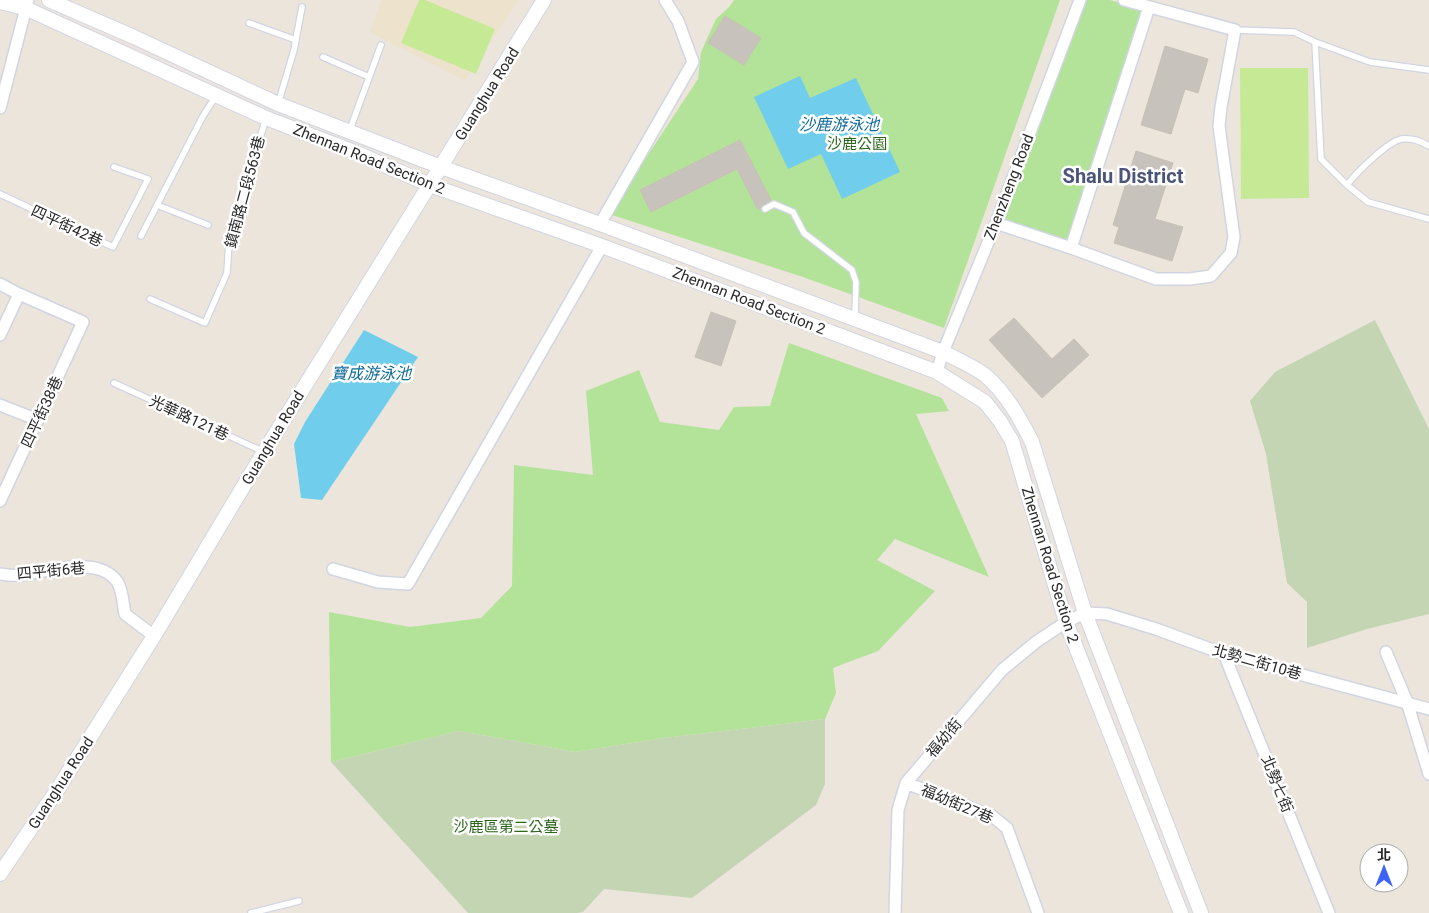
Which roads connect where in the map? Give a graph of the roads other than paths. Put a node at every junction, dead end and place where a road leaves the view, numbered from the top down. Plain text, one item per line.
1 (49, 0) edge
2 (544, 0) edge
3 (665, 0) edge
4 (1080, 0) edge
5 (1124, 0) edge
6 (4, 3) edge
7 (26, 4) edge
8 (302, 7) dead end
9 (1149, 7) junction
10 (249, 23) dead end
11 (1235, 30) junction
12 (296, 40) junction
13 (1315, 42) junction
14 (381, 45) dead end
15 (323, 57) dead end
16 (1429, 70) edge
17 (369, 77) junction
18 (216, 96) junction
19 (278, 104) junction
20 (0, 108) edge
21 (266, 118) junction
22 (349, 132) junction
23 (1429, 146) edge
24 (114, 167) dead end
25 (441, 167) junction
26 (430, 185) junction
27 (1348, 185) junction
28 (0, 194) edge
29 (157, 205) junction
30 (765, 209) dead end
31 (1429, 219) edge
32 (996, 223) junction
33 (600, 224) junction
34 (208, 225) dead end
35 (141, 236) dead end
36 (602, 246) junction
37 (1071, 248) junction
38 (0, 284) edge
39 (19, 294) junction
40 (150, 299) dead end
41 (855, 320) junction
42 (0, 335) edge
43 (943, 352) junction
44 (936, 372) junction
45 (114, 383) dead end
46 (0, 405) edge
47 (38, 420) junction
48 (264, 452) junction
49 (0, 501) edge
50 (334, 569) dead end
51 (0, 574) edge
52 (1086, 613) junction
53 (1066, 622) junction
54 (154, 636) junction
55 (1386, 652) dead end
56 (1224, 654) junction
57 (1408, 702) junction
58 (1429, 709) edge
59 (1429, 774) edge
60 (906, 783) junction
61 (0, 874) edge
62 (299, 902) dead end
63 (251, 913) edge
64 (895, 913) edge
65 (1038, 913) edge
66 (1181, 913) edge
67 (1201, 913) edge
68 (1329, 913) edge

1 - 19 street, Zhennan Road Section 2
2 - 25 street, Guanghua Road
3 - 33 street
4 - 32 street, Zhenzheng Road
5 - 9 street
6 - 7 street, Zhennan Road Section 2
7 - 18 street, Zhennan Road Section 2
7 - 20 street
8 - 12 lane
9 - 11 street
9 - 37 street
10 - 12 lane
11 - 13 lane
11 - 37 street
12 - 19 lane
13 - 16 lane
13 - 27 lane
14 - 17 lane
15 - 17 lane
17 - 22 lane
18 - 21 street, Zhennan Road Section 2
18 - 29 lane
19 - 22 street, Zhennan Road Section 2
21 - 26 street, Zhennan Road Section 2
21 - 40 lane, 鎮南路二段563巷
22 - 25 street, Zhennan Road Section 2
23 - 27 lane
24 - 28 lane, 四平街42巷
25 - 26 street, Guanghua Road
25 - 33 street, Zhennan Road Section 2
26 - 36 street, Zhennan Road Section 2
26 - 48 street, Guanghua Road
27 - 31 lane
29 - 34 lane
29 - 35 lane
30 - 41 lane
32 - 37 street
32 - 43 street, Zhenzheng Road
33 - 41 street, Zhennan Road Section 2
36 - 44 street, Zhennan Road Section 2
36 - 50 street
38 - 39 street
39 - 42 street
39 - 47 street, 四平街38巷
41 - 43 street, Zhennan Road Section 2
43 - 44 street, Zhenzheng Road
43 - 52 street, Zhennan Road Section 2
44 - 53 street, Zhennan Road Section 2
45 - 48 lane, 光華路121巷
46 - 47 street
47 - 49 street, 四平街38巷
48 - 54 street, Guanghua Road
51 - 54 street, 四平街6巷
52 - 53 street, 福幼街
52 - 56 street, 北勢二街10巷
52 - 67 street, Zhennan Road Section 2
53 - 60 street, 福幼街
53 - 66 street, Zhennan Road Section 2
54 - 61 street, Guanghua Road
55 - 57 street
56 - 57 street, 北勢二街10巷
56 - 68 street, 北勢七街
57 - 58 street, 北勢二街10巷
57 - 59 street
60 - 64 street, 福幼街
60 - 65 street, 福幼街27巷
62 - 63 lane

